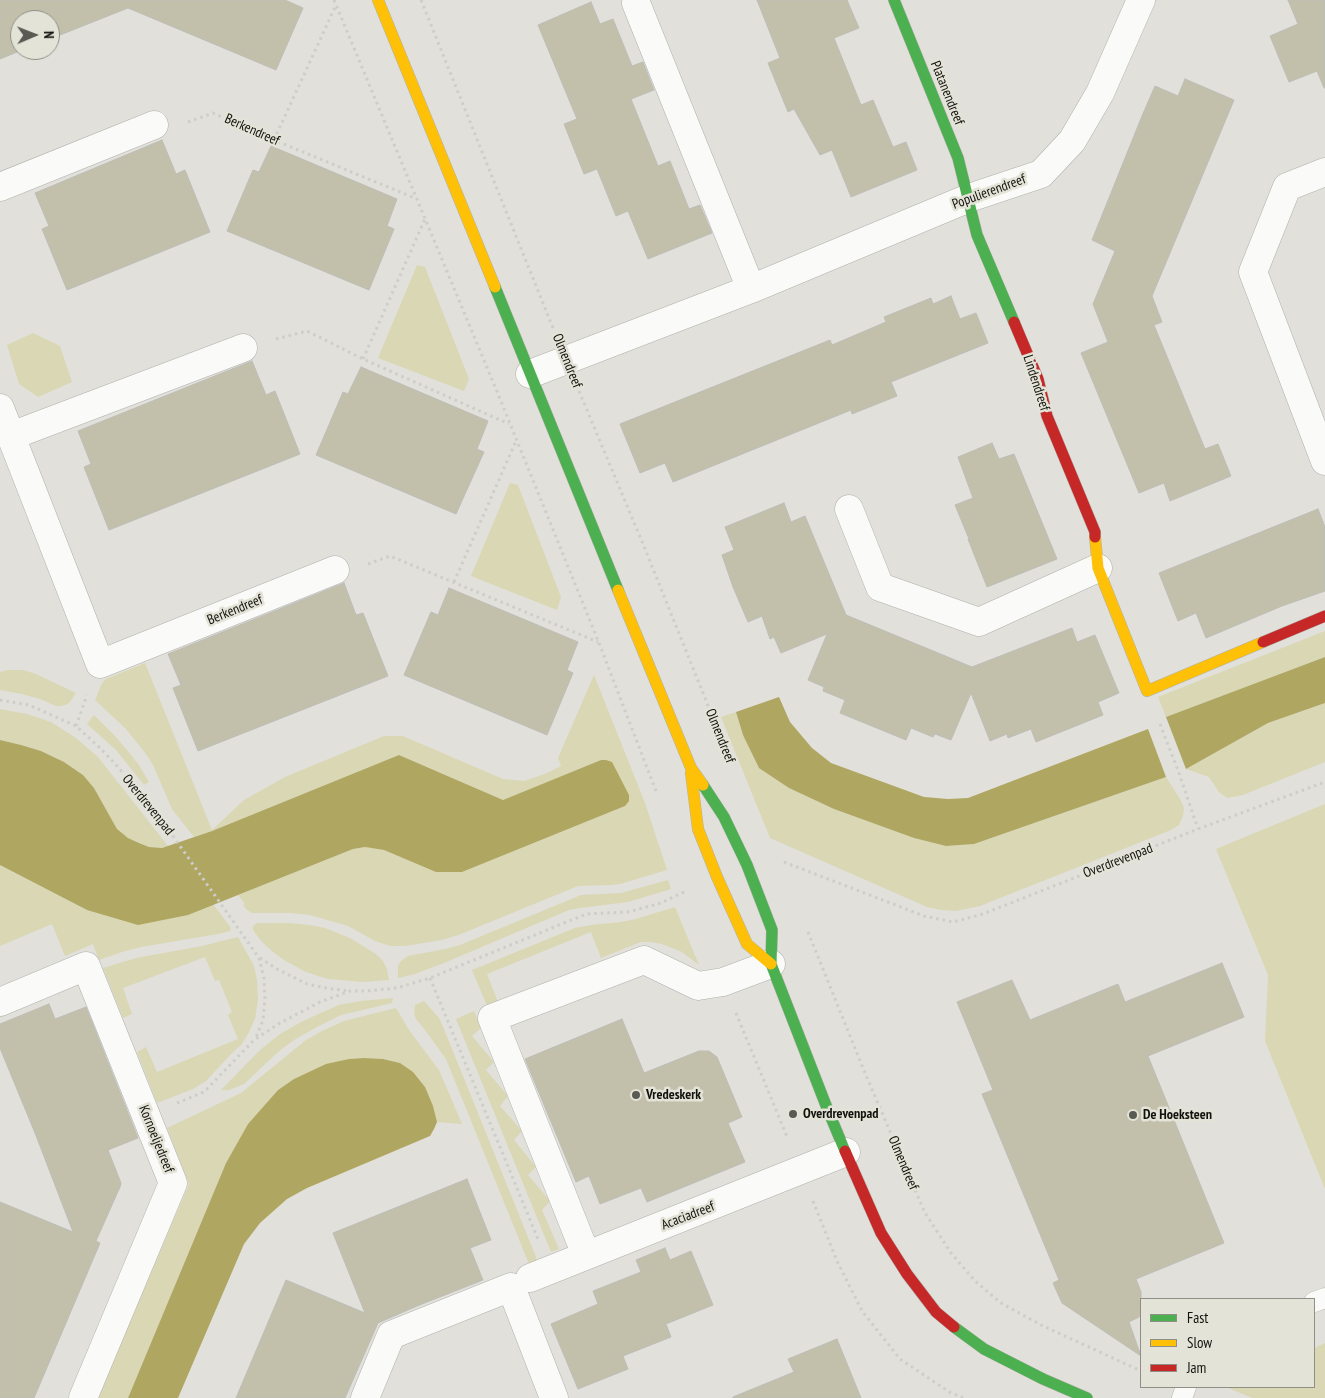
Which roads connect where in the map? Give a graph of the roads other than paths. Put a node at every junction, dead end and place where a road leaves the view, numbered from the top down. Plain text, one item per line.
1 (378, 0) edge
2 (894, 0) edge
3 (1141, 0) edge
4 (636, 3) dead end
5 (154, 124) road end
6 (1325, 172) edge
7 (0, 187) edge
8 (969, 198) junction
9 (750, 288) junction
10 (243, 348) road end
11 (530, 374) junction
12 (0, 408) edge
13 (11, 436) junction
14 (1325, 461) edge
15 (849, 509) dead end
16 (1098, 568) junction
17 (335, 570) road end
18 (1325, 616) edge
19 (691, 768) junction
20 (771, 964) junction
21 (0, 1002) edge
22 (846, 1152) junction
23 (586, 1255) junction
24 (540, 1274) road end
25 (83, 1398) edge
26 (364, 1398) edge
27 (554, 1398) edge
28 (1087, 1398) edge

1 - 11 street
2 - 8 street, Platanendreef
3 - 8 street, Populierendreef
4 - 9 street
5 - 7 street
6 - 14 street
8 - 9 street, Populierendreef
8 - 16 street, Lindendreef
9 - 11 street, Populierendreef
10 - 13 street
11 - 19 street
12 - 13 street, Berkendreef
13 - 17 street, Berkendreef
15 - 16 street
16 - 18 street, Lindendreef
19 - 20 street
19 - 20 street
20 - 22 street
20 - 23 street
21 - 25 street, Kornoeljedreef
22 - 23 street, Acaciadreef
22 - 28 street
23 - 24 street, Acaciadreef
26 - 27 street

